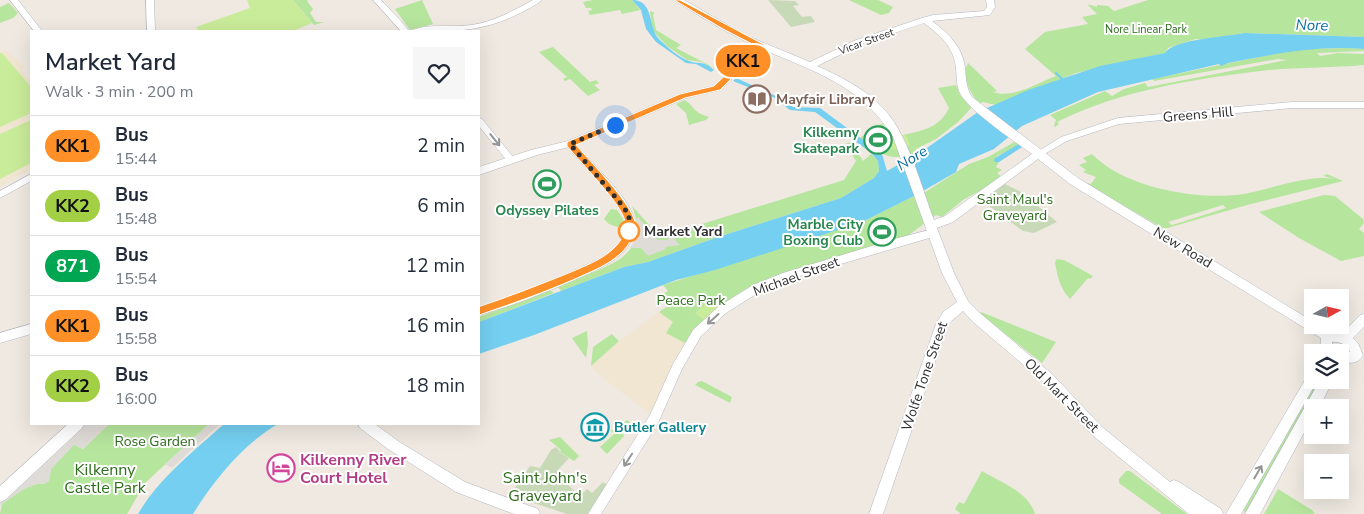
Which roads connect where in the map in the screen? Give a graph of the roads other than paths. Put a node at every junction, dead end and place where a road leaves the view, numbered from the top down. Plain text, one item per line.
1 (14, 0) edge
2 (150, 0) edge
3 (377, 0) edge
4 (538, 0) edge
5 (678, 0) edge
6 (990, 0) edge
7 (925, 20) junction
8 (37, 30) edge
9 (151, 30) edge
10 (404, 30) edge
11 (421, 30) edge
12 (761, 45) junction
13 (810, 66) junction
14 (1364, 105) edge
15 (480, 122) edge
16 (570, 144) junction
17 (1038, 154) junction
18 (511, 160) junction
19 (480, 172) edge
20 (30, 178) edge
21 (0, 195) edge
22 (931, 227) junction
23 (964, 304) junction
24 (480, 311) edge
25 (1364, 319) edge
26 (30, 329) edge
27 (0, 338) edge
28 (1345, 339) junction
29 (1324, 344) edge
30 (1331, 344) edge
31 (1349, 358) edge
32 (1306, 389) edge
33 (1322, 389) edge
34 (76, 425) edge
35 (366, 425) edge
36 (1138, 466) junction
37 (0, 495) edge
38 (533, 514) edge
39 (594, 514) edge
40 (876, 514) edge
41 (1200, 514) edge
42 (1216, 514) edge
43 (1233, 514) edge
44 (1252, 514) edge

1 - 8 street
2 - 9 street
3 - 10 street
4 - 11 street
5 - 12 main road
6 - 7 main road, Vicar Street
7 - 13 main road, Vicar Street
7 - 17 main road, New Road
12 - 13 main road
12 - 16 main road
13 - 22 main road
14 - 17 street, Greens Hill
15 -> 18 street
16 - 18 main road
16 - 24 street
17 - 22 main road
17 - 29 main road, New Road
18 - 19 main road
20 - 21 street
22 - 23 main road
22 -> 39 street, Michael Street
23 - 36 main road, Old Mart Street
23 - 40 main road, Wolfe Tone Street
25 - 28 main road
26 - 27 main road
28 - 30 main road
28 - 31 main road
43 -> 32 main road
33 - 44 main road
34 - 37 main road
35 - 38 main road
36 - 41 main road, Old Mart Street
36 - 42 main road, Old Mart Street

